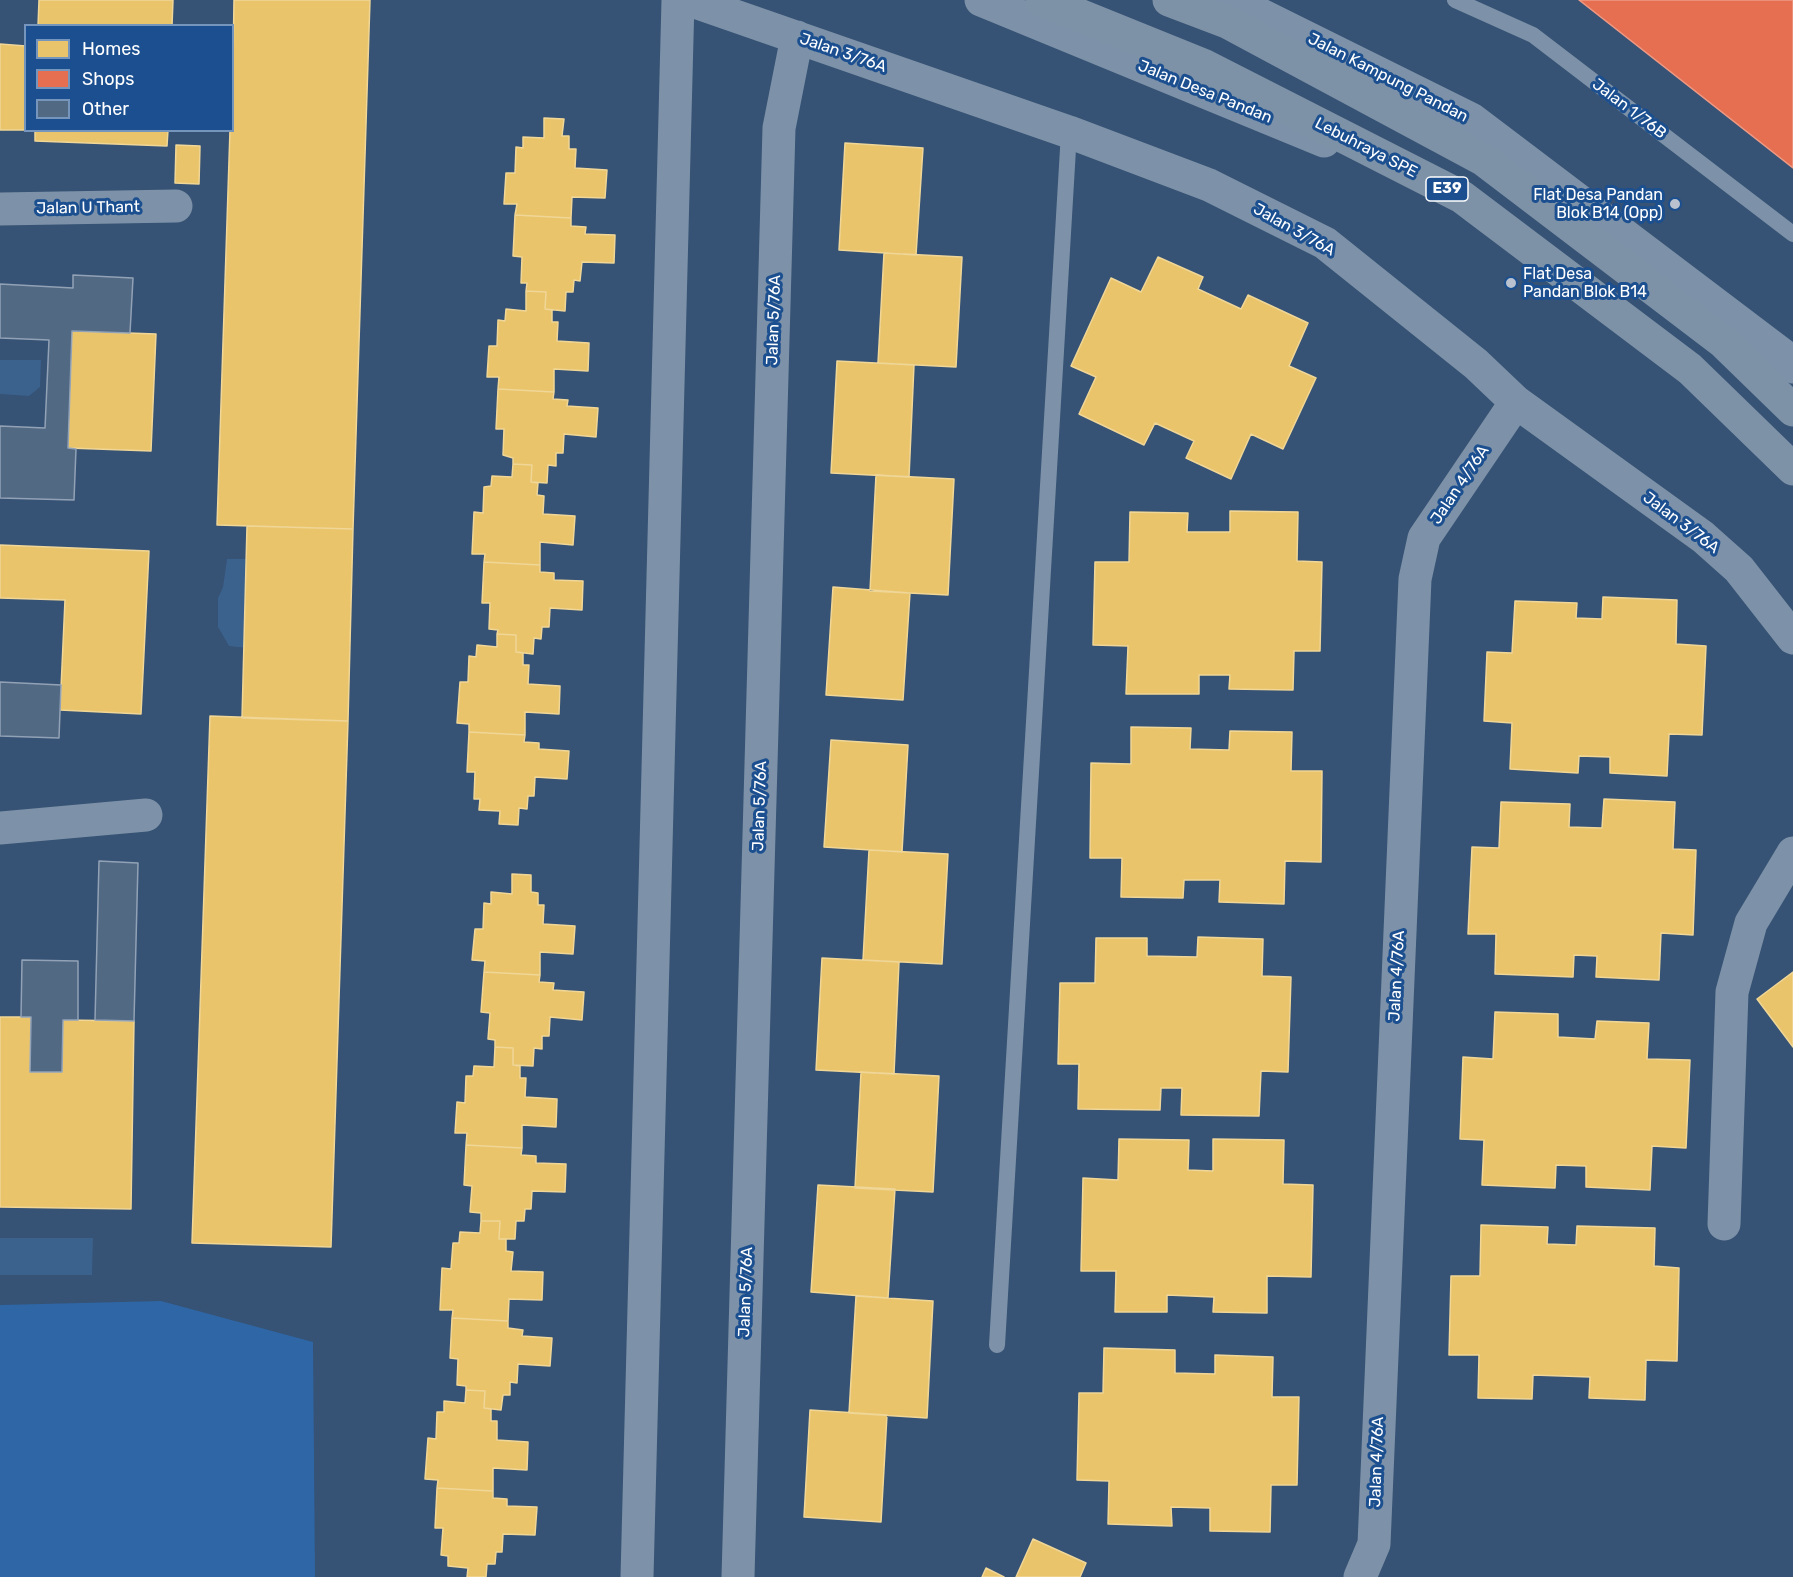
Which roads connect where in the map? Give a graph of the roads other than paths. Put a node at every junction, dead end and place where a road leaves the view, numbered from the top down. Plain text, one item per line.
1 (678, 0) edge
2 (689, 0) edge
3 (981, 0) edge
4 (1042, 0) edge
5 (1063, 0) edge
6 (1169, 0) edge
7 (1231, 0) edge
8 (1455, 0) edge
9 (797, 37) junction
10 (1069, 132) junction
11 (1429, 184) junction
12 (176, 206) dead end
13 (0, 209) edge
14 (1793, 234) edge
15 (1790, 356) edge
16 (1516, 402) junction
17 (1793, 410) edge
18 (1793, 469) edge
19 (1793, 476) edge
20 (1793, 638) edge
21 (146, 814) dead end
22 (0, 828) edge
23 (1793, 853) edge
24 (1724, 1224) dead end
25 (997, 1345) dead end
26 (637, 1577) edge
27 (738, 1577) edge
28 (1360, 1577) edge

1 - 26 street
2 - 9 street, Jalan 3/76A
3 - 11 street, Jalan Desa Pandan
4 - 18 highway, Lebuhraya SPE / E39
5 - 11 street
6 - 17 highway, E39
7 - 15 street, Jalan Kampung Pandan
8 - 14 lane, Jalan 1/76B
9 - 10 street, Jalan 3/76A
9 - 27 street, Jalan 5/76A
10 - 16 street, Jalan 3/76A
10 - 25 lane
11 - 19 street
12 - 13 street, Jalan U Thant
16 - 20 street, Jalan 3/76A
16 - 28 street, Jalan 4/76A
21 - 22 street
23 - 24 street

